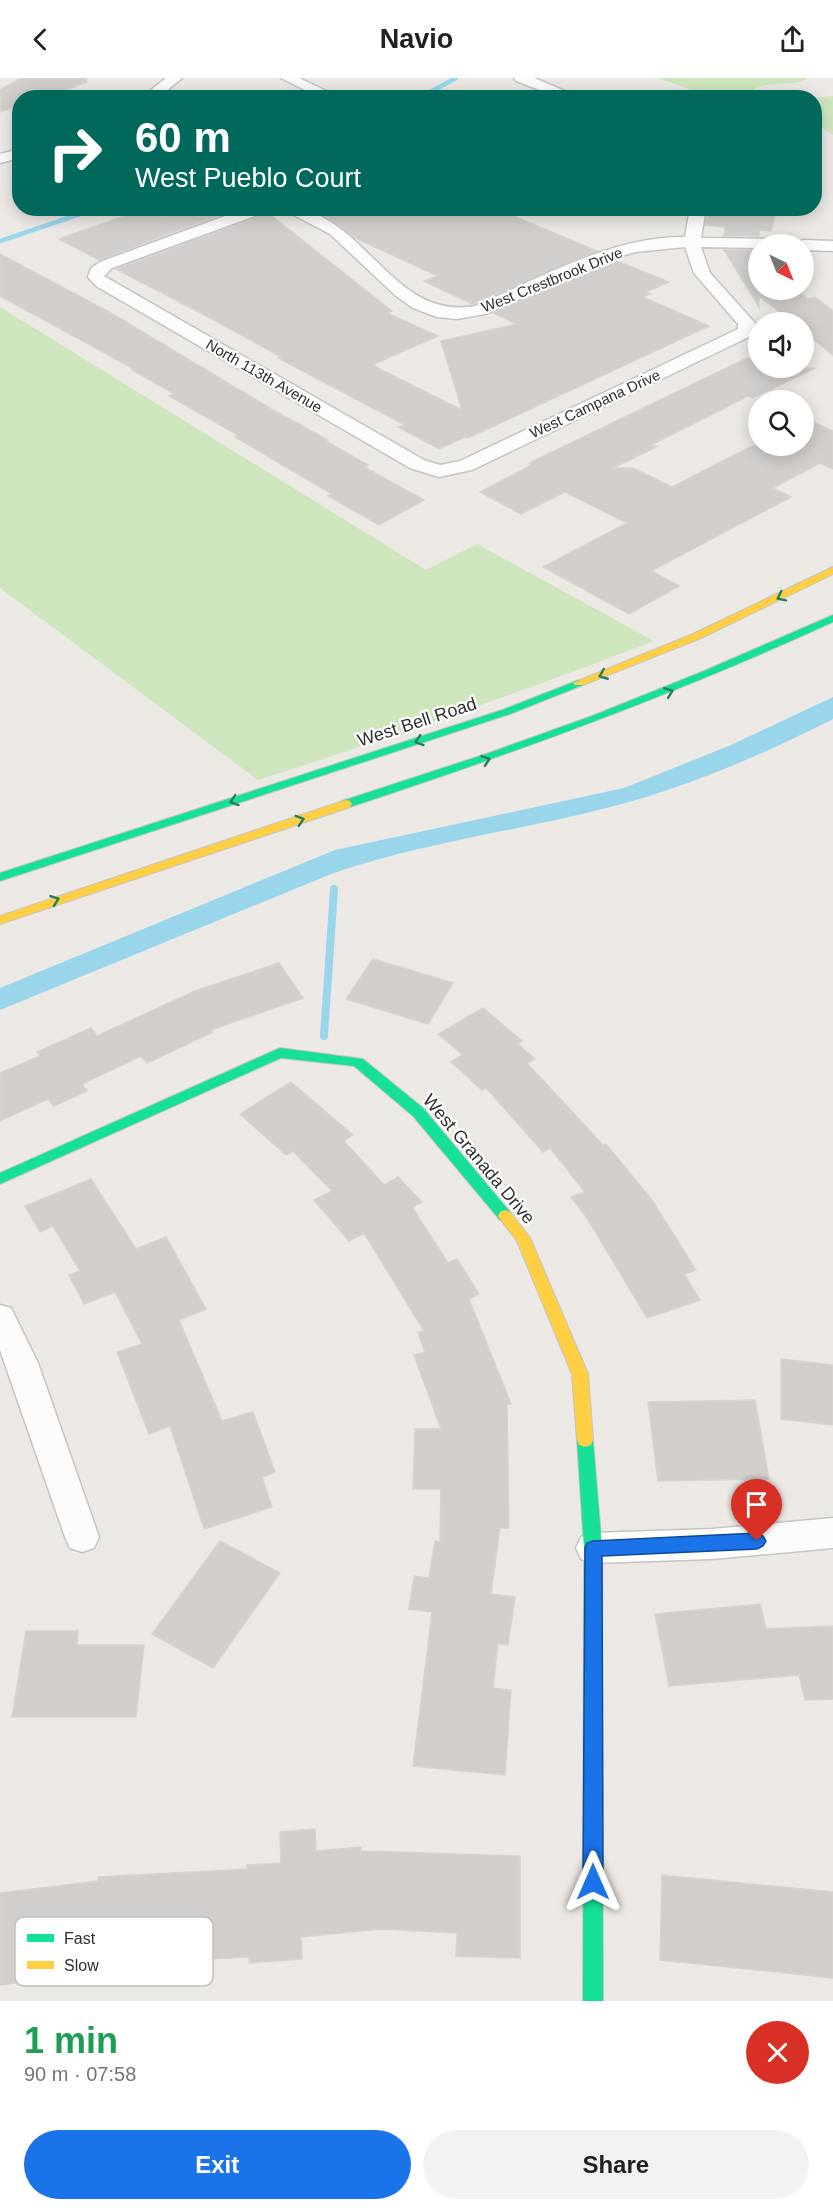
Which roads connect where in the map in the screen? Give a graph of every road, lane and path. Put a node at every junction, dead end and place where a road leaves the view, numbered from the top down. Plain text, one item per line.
1 (175, 78) edge
2 (288, 78) edge
3 (521, 78) edge
4 (159, 90) edge
5 (316, 90) edge
6 (553, 90) edge
7 (241, 216) edge
8 (303, 216) edge
9 (695, 216) edge
10 (832, 230) edge
11 (692, 242) junction
12 (748, 243) edge
13 (814, 245) edge
14 (833, 246) edge
15 (439, 471) joint
16 (833, 570) edge
17 (833, 618) edge
18 (0, 877) edge
19 (0, 920) edge
20 (0, 1179) edge
21 (0, 1317) edge
22 (833, 1533) edge
23 (82, 1537) dead end
24 (593, 1548) junction
25 (593, 2001) edge

1 - 4 street
2 - 5 street
3 - 6 street
7 - 15 street, North 113th Avenue
8 - 11 street, West Crestbrook Drive
9 - 11 street
10 - 14 street
11 - 12 street, West Crestbrook Drive
11 - 15 street, West Campana Drive
13 - 14 street
16 -> 18 main road, West Bell Road
19 -> 17 main road
20 - 24 main road, West Granada Drive
21 - 23 street
22 - 24 street
24 - 25 main road, West Granada Drive

